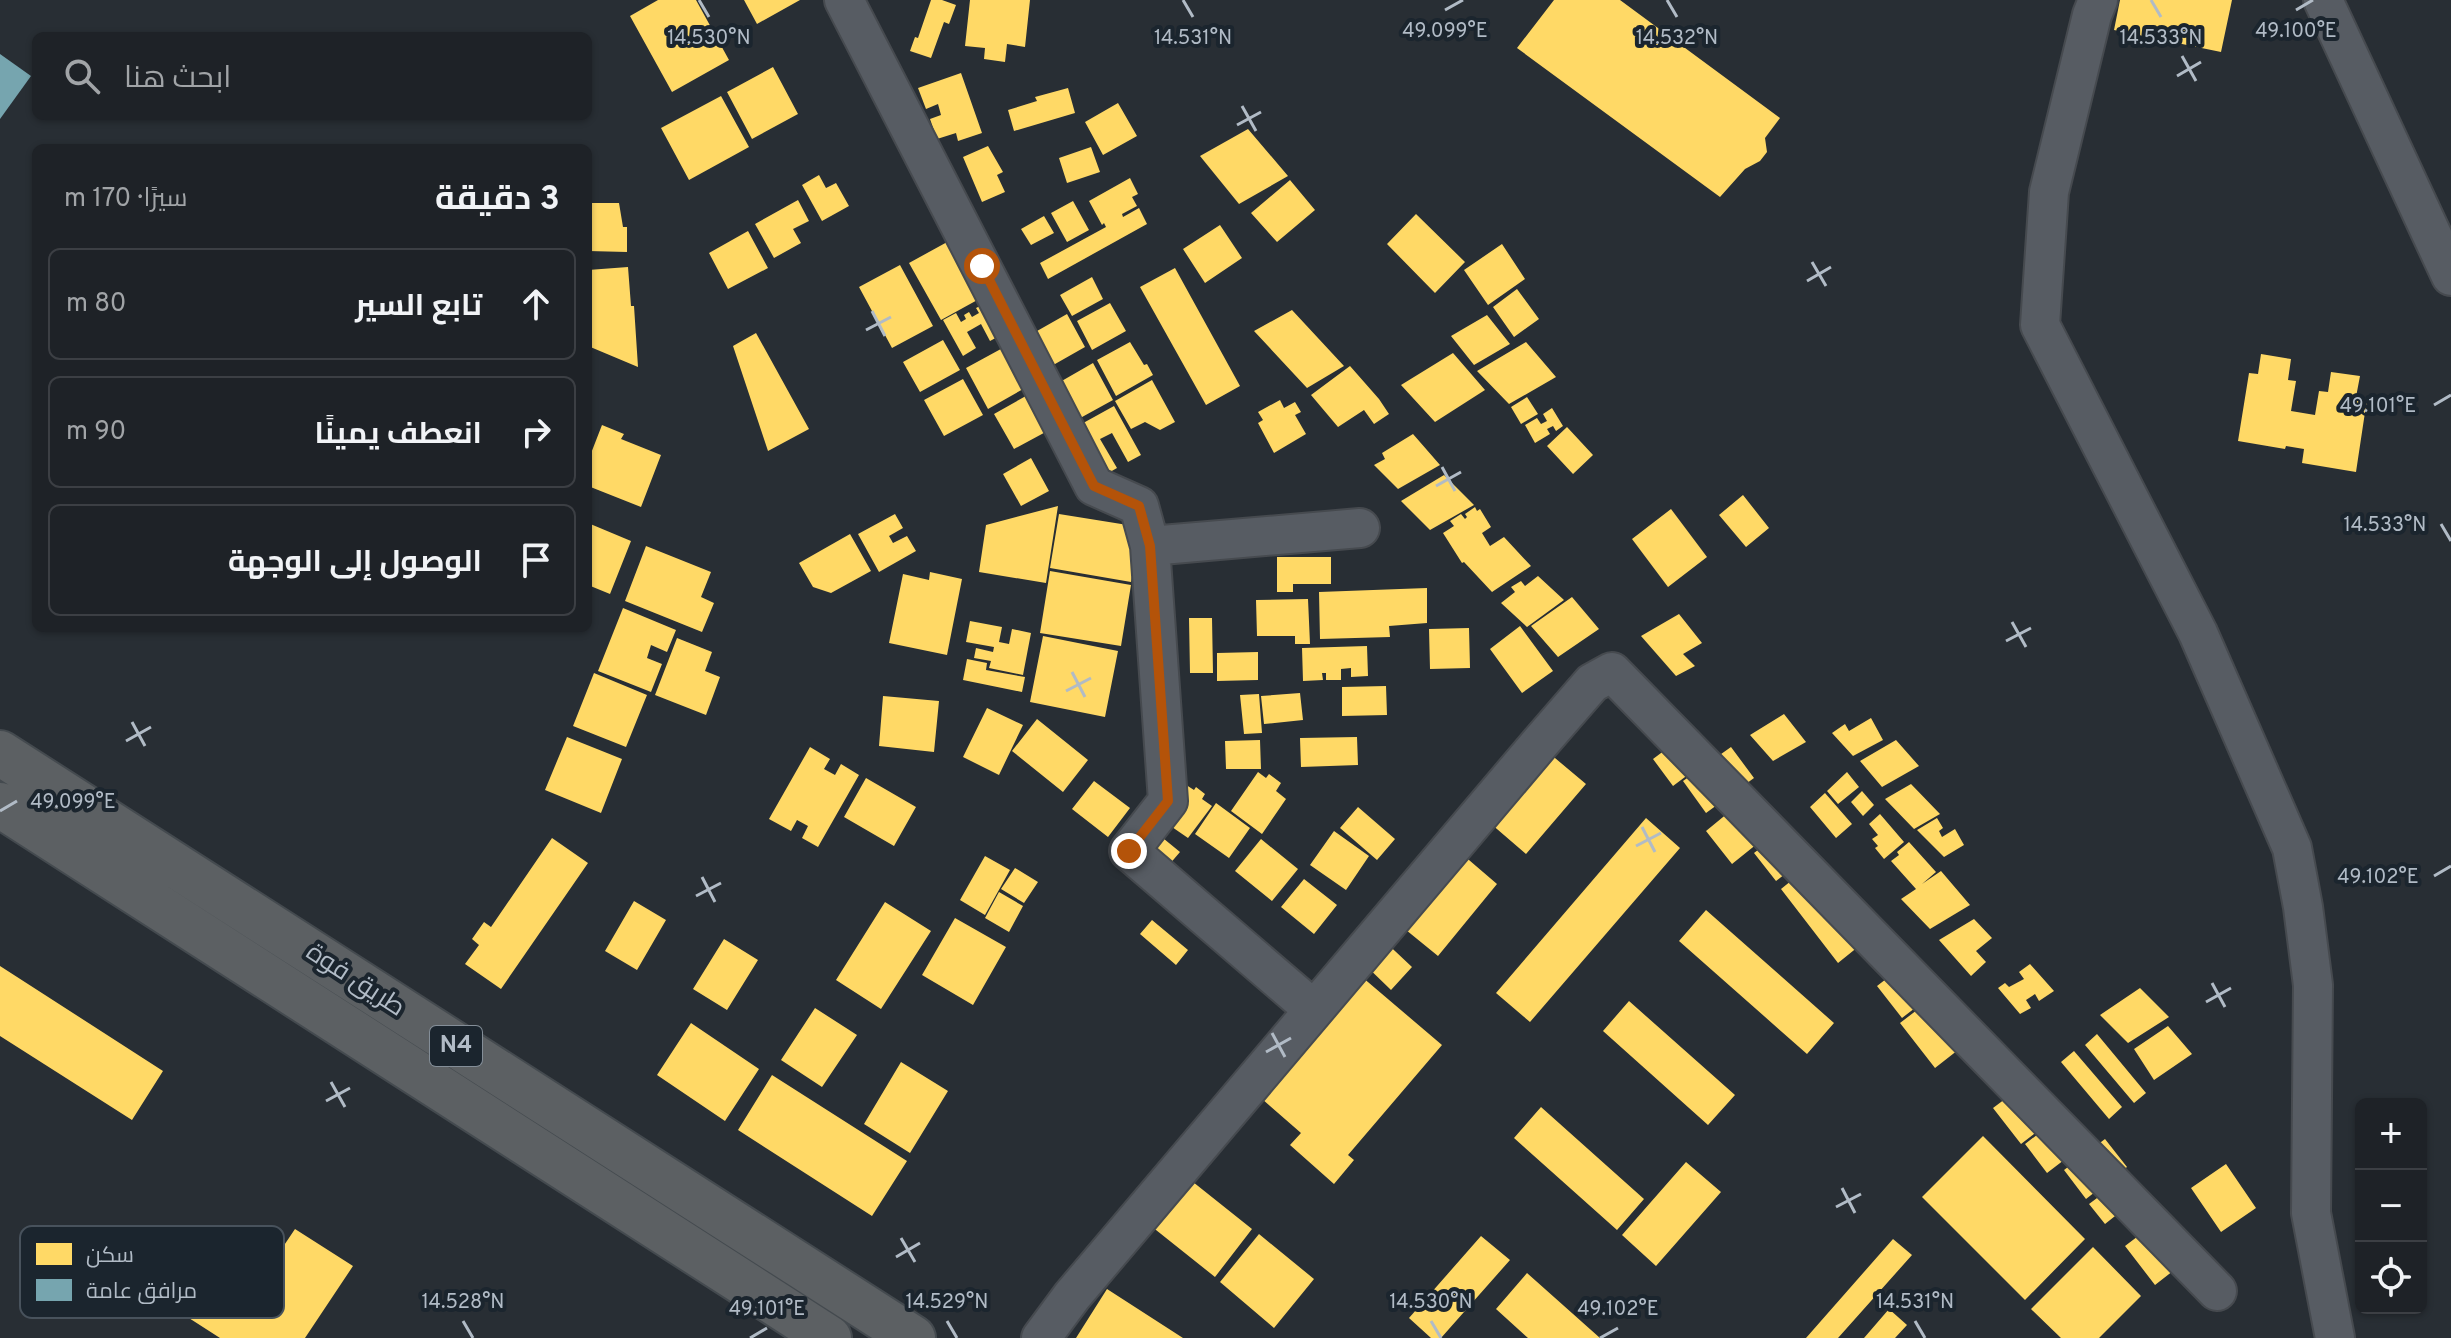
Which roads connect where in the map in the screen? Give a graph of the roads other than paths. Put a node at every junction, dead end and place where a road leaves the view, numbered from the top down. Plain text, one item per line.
1 (844, 0) edge
2 (2098, 0) edge
3 (2323, 0) edge
4 (2451, 276) edge
5 (1360, 528) dead end
6 (1150, 546) junction
7 (0, 753) edge
8 (0, 805) edge
9 (1314, 1010) junction
10 (2217, 1291) dead end
11 (829, 1338) edge
12 (913, 1338) edge
13 (1041, 1338) edge
14 (2335, 1338) edge

1 - 6 street
2 - 14 street
3 - 4 street
5 - 6 street
6 - 9 street
7 - 12 highway, طريق فوة / N4
8 - 11 highway, طريق فوة / N4
9 - 10 street
9 - 13 street

